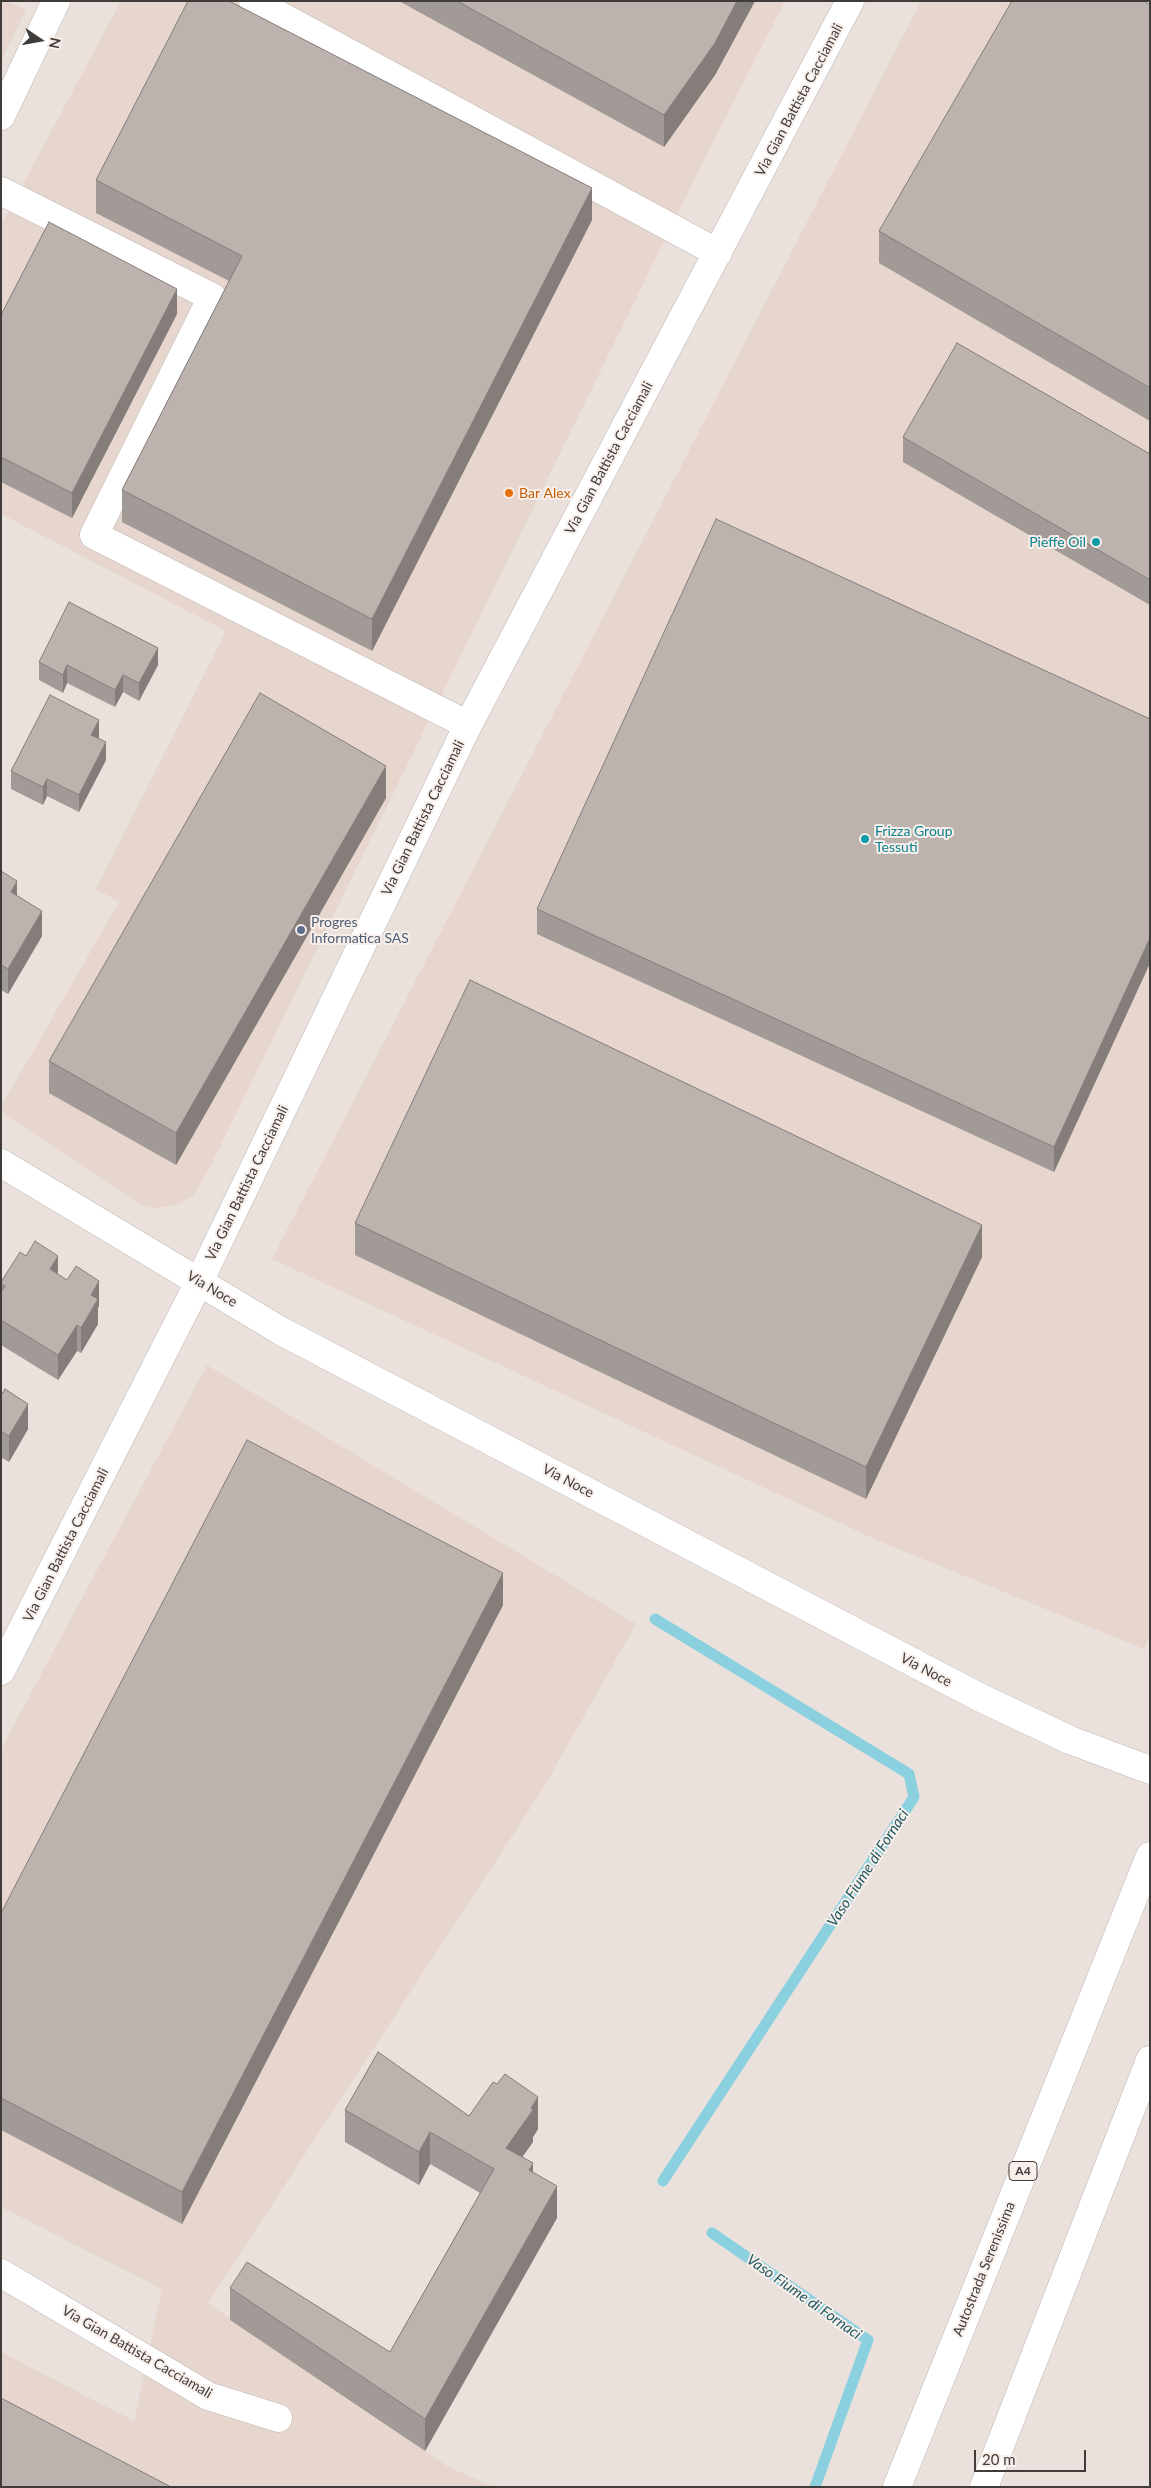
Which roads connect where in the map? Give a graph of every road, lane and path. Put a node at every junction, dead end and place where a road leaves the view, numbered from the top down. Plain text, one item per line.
1 (56, 1) edge
2 (252, 1) edge
3 (850, 1) edge
4 (1, 116) edge
5 (1, 192) edge
6 (718, 253) junction
7 (468, 725) junction
8 (1, 1163) edge
9 (199, 1282) junction
10 (1, 1671) edge
11 (1150, 1770) edge
12 (1150, 1856) edge
13 (1150, 2060) edge
14 (1, 2273) edge
15 (278, 2418) dead end
16 (897, 2487) edge
17 (984, 2487) edge

1 - 4 main road
2 - 6 main road
3 - 6 main road, Via Gian Battista Cacciamali
5 - 7 main road
6 - 7 main road, Via Gian Battista Cacciamali
7 - 9 main road, Via Gian Battista Cacciamali
8 - 9 main road, Via Noce
9 - 10 main road, Via Gian Battista Cacciamali
9 - 11 main road, Via Noce
12 - 16 main road, Autostrada Serenissima / A4
13 - 17 main road
14 - 15 main road, Via Gian Battista Cacciamali

